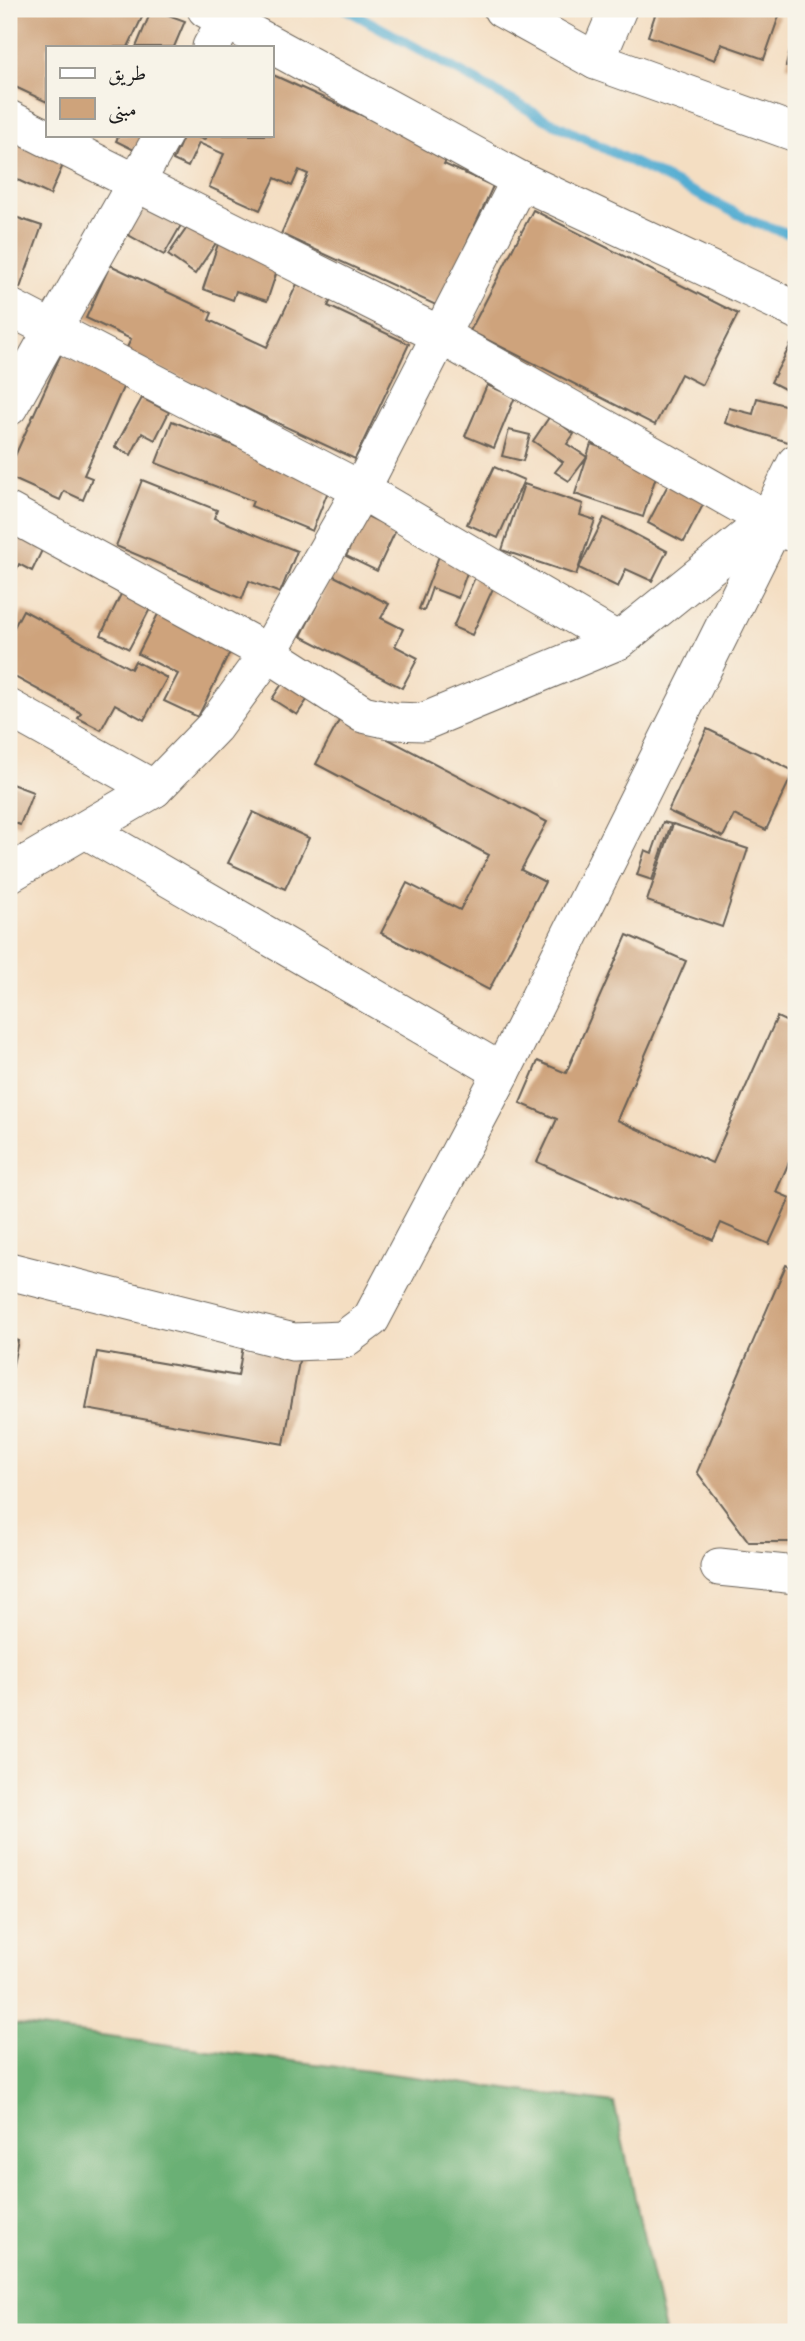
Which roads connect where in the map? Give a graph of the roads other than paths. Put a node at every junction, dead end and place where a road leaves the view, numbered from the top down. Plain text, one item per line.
1 (502, 9) edge
2 (618, 9) edge
3 (215, 25) edge
4 (256, 46) edge
5 (273, 54) edge
6 (596, 61) junction
7 (9, 119) edge
8 (796, 133) edge
9 (162, 136) edge
10 (520, 180) junction
11 (137, 183) junction
12 (9, 307) edge
13 (796, 310) edge
14 (52, 329) junction
15 (440, 335) junction
16 (9, 407) edge
17 (796, 463) edge
18 (360, 490) junction
19 (9, 512) edge
20 (780, 527) edge
21 (618, 641) junction
22 (268, 653) junction
23 (9, 708) edge
24 (154, 789) junction
25 (86, 830) junction
26 (9, 874) edge
27 (502, 1072) junction
28 (9, 1271) edge
29 (719, 1567) dead end
30 (796, 1575) edge

1 - 6 street
2 - 6 street
3 - 4 street
5 - 10 street
6 - 8 street
7 - 11 street
9 - 11 street
10 - 13 street
10 - 15 street
11 - 14 street
11 - 15 street
12 - 14 street
14 - 16 street
14 - 18 street
15 - 18 street
15 - 20 street
17 - 20 street
18 - 21 street
18 - 22 street
19 - 22 street
20 - 21 street
20 - 27 street
21 - 22 street
22 - 24 street
23 - 24 street
24 - 25 street
25 - 26 street
25 - 27 street
27 - 28 street
29 - 30 street

